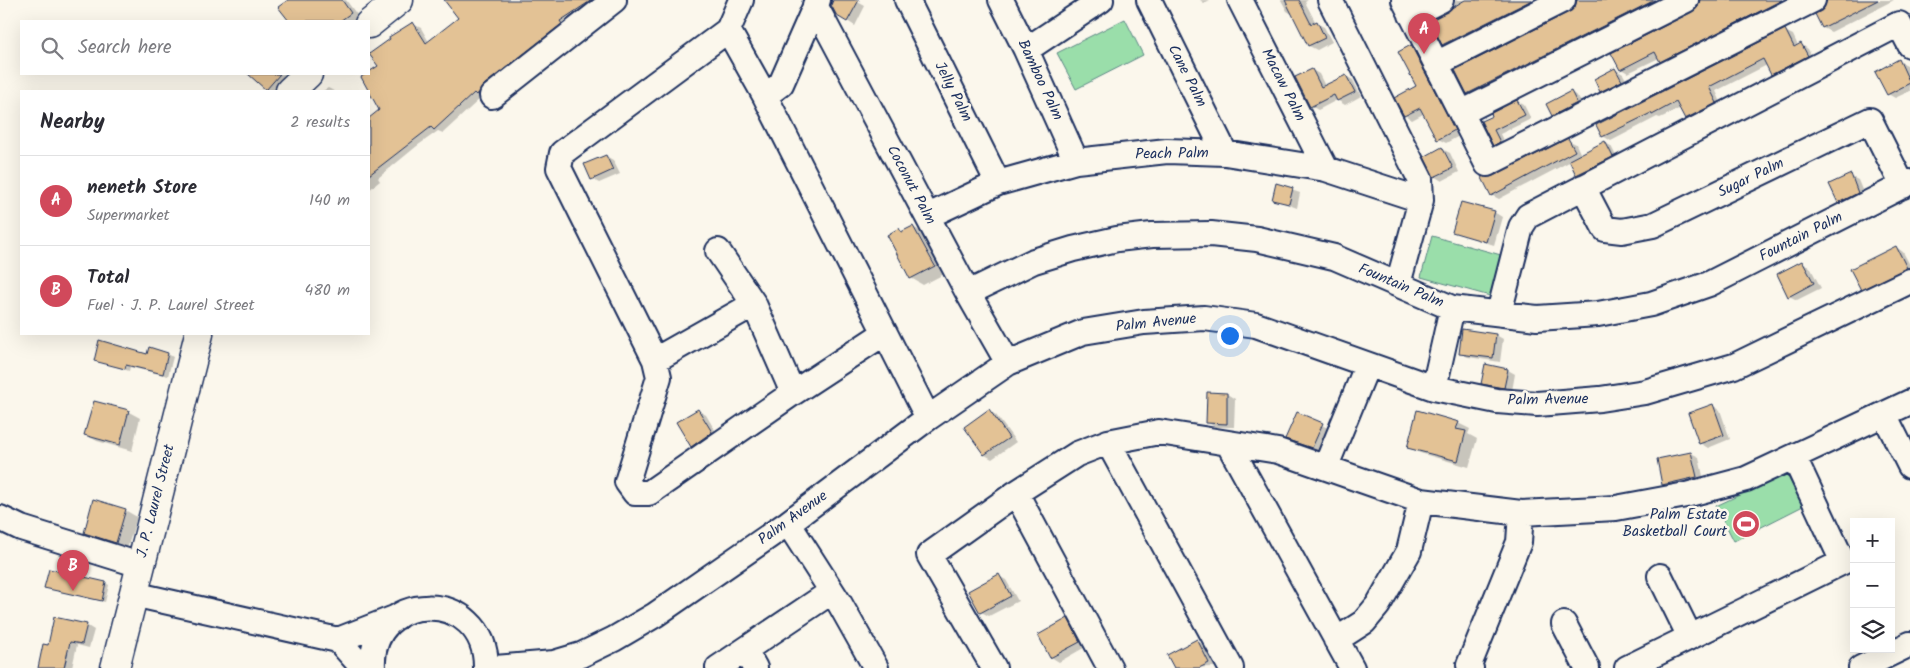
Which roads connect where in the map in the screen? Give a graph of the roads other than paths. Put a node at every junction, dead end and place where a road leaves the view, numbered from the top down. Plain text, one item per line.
1 (399, 0) edge
2 (614, 0) edge
3 (741, 0) edge
4 (907, 0) edge
5 (1001, 0) edge
6 (1101, 0) edge
7 (1149, 0) edge
8 (1240, 0) edge
9 (1330, 0) edge
10 (1442, 0) edge
11 (1563, 0) edge
12 (1686, 0) edge
13 (1812, 0) edge
14 (816, 3) edge
15 (1407, 8) edge
16 (370, 23) edge
17 (728, 30) junction
18 (1910, 45) edge
19 (1026, 50) junction
20 (1436, 64) junction
21 (307, 75) edge
22 (291, 90) edge
23 (492, 96) dead end
24 (765, 96) junction
25 (1461, 113) junction
26 (1225, 153) junction
27 (1076, 161) junction
28 (1326, 170) junction
29 (998, 183) junction
30 (1907, 184) edge
31 (1583, 187) junction
32 (1421, 200) junction
33 (928, 216) junction
34 (718, 251) dead end
35 (1910, 281) edge
36 (1398, 284) junction
37 (968, 293) junction
38 (754, 304) junction
39 (1452, 308) junction
40 (1499, 313) junction
41 (883, 334) junction
42 (199, 335) edge
43 (655, 360) junction
44 (1008, 364) junction
45 (1367, 366) junction
46 (1434, 388) junction
47 (793, 393) junction
48 (1910, 402) edge
49 (1885, 416) junction
50 (928, 418) junction
51 (1108, 442) junction
52 (1228, 443) junction
53 (1794, 457) junction
54 (1326, 466) junction
55 (1910, 466) edge
56 (1016, 493) junction
57 (1421, 501) junction
58 (1521, 513) junction
59 (0, 518) edge
60 (788, 523) junction
61 (140, 565) junction
62 (1660, 576) dead end
63 (831, 592) junction
64 (133, 594) junction
65 (397, 617) junction
66 (1564, 624) dead end
67 (1690, 637) junction
68 (338, 640) junction
69 (1336, 640) junction
70 (1910, 644) edge
71 (750, 659) edge
72 (115, 668) edge
73 (363, 668) edge
74 (373, 668) edge
75 (486, 668) edge
76 (495, 668) edge
77 (718, 668) edge
78 (876, 668) edge
79 (994, 668) edge
80 (1110, 668) edge
81 (1231, 668) edge
82 (1352, 668) edge
83 (1471, 668) edge
84 (1587, 668) edge
85 (1627, 668) edge
86 (1862, 668) edge

1 - 16 main road
2 - 23 street
3 - 17 street
4 - 29 street, Jelly Palm
5 - 19 street, Bamboo Palm
6 - 19 street
7 - 26 street, Cane Palm
8 - 28 street, Macaw Palm
9 - 32 street
10 - 15 street
11 - 20 street
12 - 25 street
13 - 25 street
14 - 24 street
14 - 33 street, Coconut Palm
15 - 20 street
17 - 24 street
17 - 43 street
18 - 31 street
19 - 27 street, Bamboo Palm
20 - 25 street
21 - 22 main road
24 - 41 street
26 - 27 street, Peach Palm
26 - 28 street, Peach Palm
27 - 29 street, Peach Palm
28 - 32 street, Peach Palm
29 - 33 street, Peach Palm
30 - 31 street, Sugar Palm
30 - 40 street, Fountain Palm
31 - 40 street
32 - 36 street
33 - 37 street, Coconut Palm
34 - 38 street
35 - 46 street, Palm Avenue
36 - 37 street, Fountain Palm
36 - 39 street, Fountain Palm
37 - 44 street, Coconut Palm
38 - 43 street
38 - 47 street
39 - 40 street, Fountain Palm
39 - 46 street
41 - 47 street
41 - 50 street
42 - 61 main road, J. P. Laurel Street
43 - 47 street
44 - 45 street, Palm Avenue
44 - 50 street, Palm Avenue
45 - 46 street, Palm Avenue
45 - 54 street
48 - 49 street
49 - 53 street
49 - 55 street
50 - 60 street, Palm Avenue
51 - 52 street
51 - 56 street
51 - 81 street
52 - 54 street
52 - 69 street
53 - 58 street
53 - 67 street
54 - 57 street
56 - 79 street
56 - 80 street
57 - 58 street
57 - 69 street
58 - 83 street
59 - 61 street
60 - 63 street
60 - 76 street, Palm Avenue
61 - 64 main road, J. P. Laurel Street
62 - 67 street
63 - 71 street
63 - 78 street
64 - 68 street
64 - 72 main road, J. P. Laurel Street
65 - 68 street
65 - 74 street
65 - 75 street
66 - 84 street
67 - 85 street
68 - 73 street
69 - 82 street
70 - 86 street
71 - 77 street

